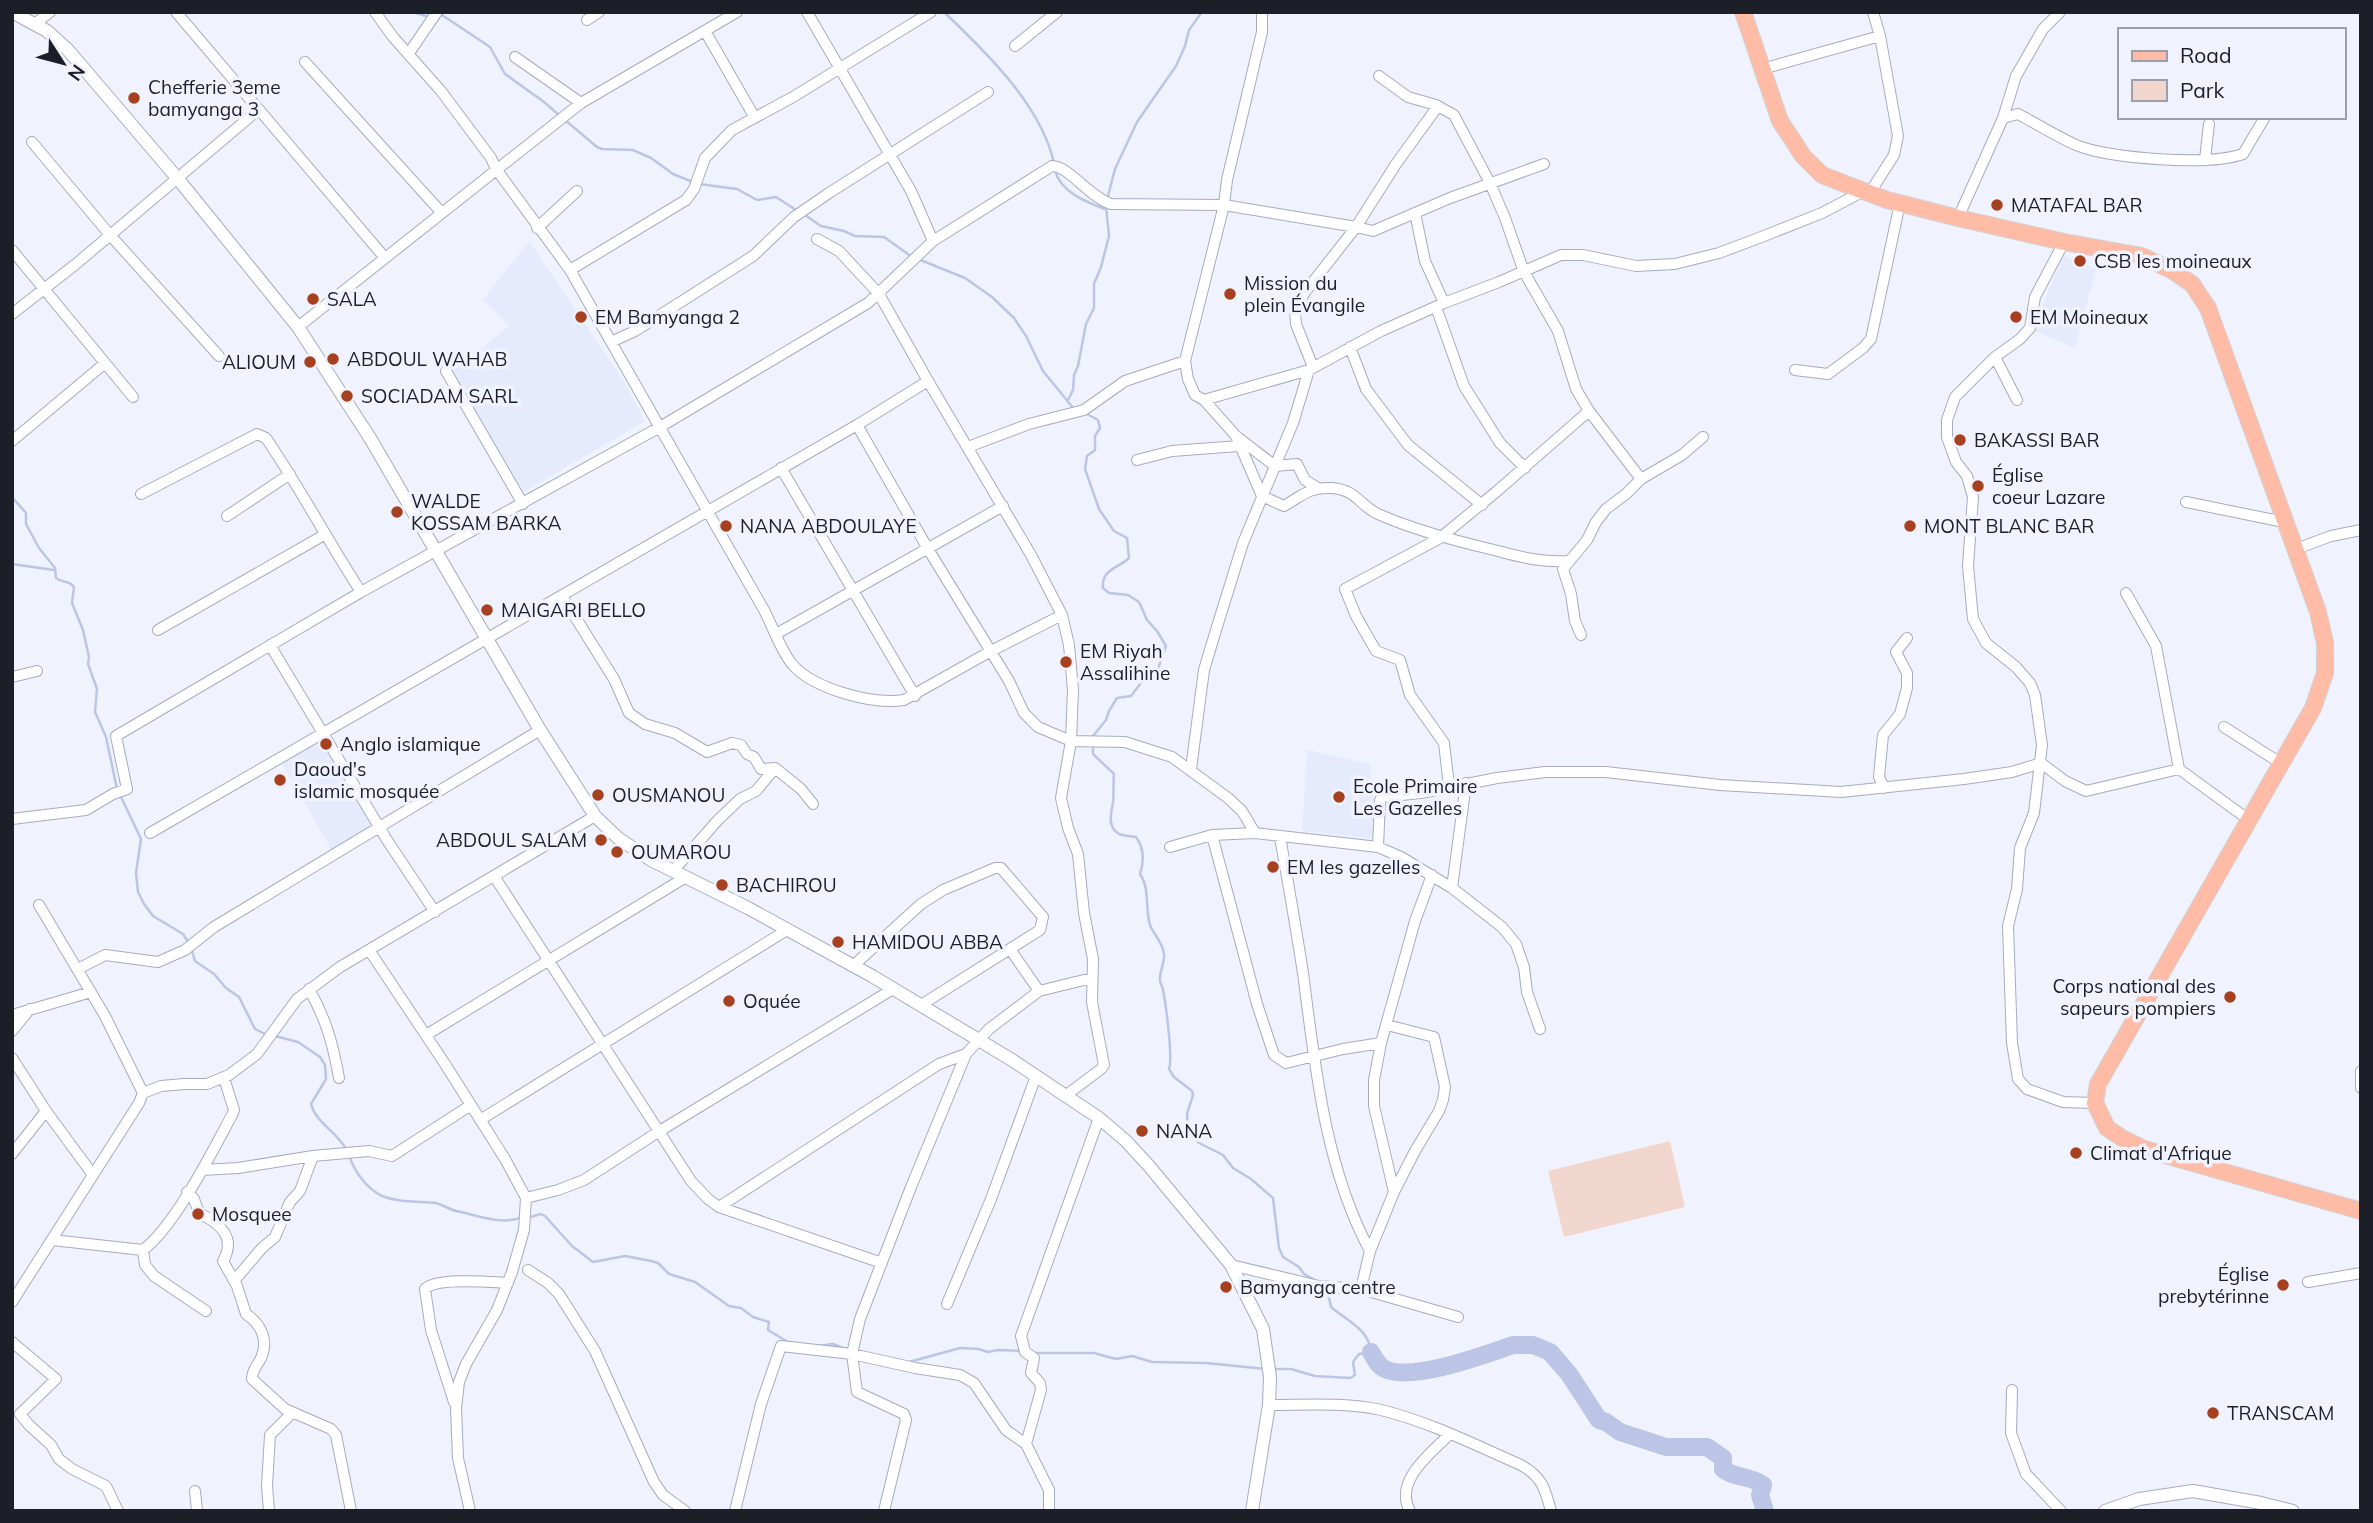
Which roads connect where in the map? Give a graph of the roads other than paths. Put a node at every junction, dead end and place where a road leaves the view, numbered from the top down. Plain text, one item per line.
1 (12, 12) edge
2 (50, 12) edge
3 (176, 12) edge
4 (375, 12) edge
5 (599, 12) edge
6 (737, 12) edge
7 (807, 12) edge
8 (931, 12) edge
9 (1262, 12) edge
10 (1743, 12) edge
11 (1873, 12) edge
12 (2060, 12) edge
13 (1056, 13) edge
14 (434, 15) edge
15 (722, 16) edge
16 (587, 20) dead end
17 (36, 23) junction
18 (705, 31) junction
19 (1880, 36) junction
20 (1015, 46) dead end
21 (409, 53) junction
22 (515, 57) dead end
23 (305, 62) dead end
24 (839, 69) junction
25 (1762, 69) junction
26 (1379, 75) dead end
27 (988, 92) dead end
28 (581, 103) junction
29 (1438, 106) junction
30 (258, 110) junction
31 (755, 118) junction
32 (2003, 118) junction
33 (2264, 119) edge
34 (2209, 124) dead end
35 (32, 142) dead end
36 (890, 155) junction
37 (2206, 159) junction
38 (1544, 164) dead end
39 (496, 169) junction
40 (178, 179) junction
41 (1490, 183) junction
42 (577, 191) dead end
43 (1866, 193) junction
44 (1900, 203) junction
45 (1224, 205) junction
46 (441, 212) junction
47 (1415, 213) junction
48 (1958, 218) junction
49 (1356, 227) junction
50 (537, 228) junction
51 (110, 235) junction
52 (817, 239) dead end
53 (933, 241) junction
54 (2064, 242) junction
55 (12, 250) edge
56 (385, 258) junction
57 (570, 270) junction
58 (1524, 272) junction
59 (46, 289) junction
60 (879, 294) junction
61 (1440, 305) junction
62 (12, 314) edge
63 (298, 327) junction
64 (611, 342) junction
65 (1350, 347) junction
66 (219, 356) dead end
67 (1995, 356) junction
68 (1185, 360) junction
69 (104, 364) junction
70 (1311, 368) junction
71 (1795, 370) dead end
72 (446, 371) dead end
73 (928, 381) junction
74 (133, 397) dead end
75 (1204, 400) junction
76 (2017, 400) dead end
77 (1589, 411) junction
78 (858, 425) junction
79 (660, 427) junction
80 (1703, 437) dead end
81 (12, 441) edge
82 (1238, 441) junction
83 (968, 447) junction
84 (1137, 460) dead end
85 (1275, 466) junction
86 (781, 468) junction
87 (1525, 468) junction
88 (290, 474) junction
89 (1641, 479) junction
90 (1318, 488) junction
91 (141, 495) dead end
92 (1262, 496) junction
93 (2186, 502) dead end
94 (523, 504) junction
95 (1482, 505) junction
96 (1003, 506) junction
97 (706, 510) junction
98 (227, 516) dead end
99 (2284, 522) junction
100 (2361, 530) edge
101 (324, 535) junction
102 (1440, 538) junction
103 (928, 549) junction
104 (2296, 549) junction
105 (436, 552) junction
106 (1569, 561) junction
107 (853, 590) junction
108 (361, 592) junction
109 (2126, 593) dead end
110 (562, 596) junction
111 (1062, 615) junction
112 (158, 630) dead end
113 (776, 634) junction
114 (1581, 635) dead end
115 (487, 638) junction
116 (1907, 638) dead end
117 (270, 645) junction
118 (991, 651) junction
119 (37, 671) dead end
120 (12, 677) edge
121 (915, 696) junction
122 (2224, 727) dead end
123 (540, 730) junction
124 (324, 733) junction
125 (1071, 741) junction
126 (2041, 763) junction
127 (2282, 764) junction
128 (775, 768) junction
129 (1191, 769) junction
130 (2179, 769) junction
131 (1466, 783) junction
132 (1449, 786) junction
133 (1884, 788) junction
134 (813, 804) dead end
135 (595, 817) junction
136 (12, 819) edge
137 (2249, 820) junction
138 (379, 826) junction
139 (150, 833) dead end
140 (1255, 833) junction
141 (1212, 835) junction
142 (1280, 836) junction
143 (1378, 846) junction
144 (1170, 847) dead end
145 (673, 871) junction
146 (1432, 875) junction
147 (494, 876) junction
148 (686, 877) junction
149 (1452, 888) junction
150 (39, 905) dead end
151 (435, 912) junction
152 (787, 930) junction
153 (1010, 949) junction
154 (369, 950) junction
155 (548, 959) junction
156 (853, 966) junction
157 (78, 969) junction
158 (1092, 978) junction
159 (309, 989) junction
160 (893, 989) junction
161 (1039, 991) junction
162 (91, 992) junction
163 (921, 1005) junction
164 (30, 1009) junction
165 (12, 1015) edge
166 (1387, 1025) junction
167 (1540, 1029) dead end
168 (12, 1031) edge
169 (426, 1035) junction
170 (979, 1040) junction
171 (1381, 1044) junction
172 (603, 1045) junction
173 (966, 1054) junction
174 (1314, 1057) junction
175 (12, 1058) edge
176 (2361, 1071) edge
177 (1036, 1076) junction
178 (224, 1078) junction
179 (339, 1078) dead end
180 (2361, 1088) edge
181 (143, 1093) junction
182 (1065, 1096) junction
183 (2095, 1103) junction
184 (471, 1105) junction
185 (46, 1111) junction
186 (1099, 1118) junction
187 (480, 1119) junction
188 (658, 1132) junction
189 (12, 1154) edge
190 (313, 1156) junction
191 (202, 1170) junction
192 (93, 1175) junction
193 (187, 1192) junction
194 (1394, 1192) junction
195 (526, 1201) junction
196 (719, 1207) junction
197 (2361, 1211) edge
198 (51, 1240) junction
199 (520, 1248) junction
200 (143, 1250) junction
201 (1370, 1251) junction
202 (882, 1263) junction
203 (1231, 1265) junction
204 (528, 1270) junction
205 (2361, 1273) edge
206 (510, 1277) junction
207 (234, 1281) junction
208 (2308, 1282) dead end
209 (1362, 1289) junction
210 (12, 1302) edge
211 (947, 1304) dead end
212 (206, 1311) dead end
213 (1458, 1317) dead end
214 (12, 1342) edge
215 (852, 1351) junction
216 (2012, 1390) dead end
217 (1269, 1405) junction
218 (456, 1408) junction
219 (292, 1413) junction
220 (1450, 1434) junction
221 (1026, 1444) junction
222 (195, 1491) dead end
223 (118, 1511) edge
224 (197, 1511) edge
225 (269, 1511) edge
226 (351, 1511) edge
227 (470, 1511) edge
228 (685, 1511) edge
229 (735, 1511) edge
230 (884, 1511) edge
231 (1049, 1511) edge
232 (1252, 1511) edge
233 (1410, 1511) edge
234 (1551, 1511) edge
235 (2060, 1511) edge
236 (2105, 1511) edge
237 (2293, 1511) edge

1 - 17 street
2 - 17 street
3 - 30 street
4 - 21 street
5 - 16 street
6 - 15 street
7 - 24 street
8 - 24 street
9 - 45 street
10 - 25 main road
11 - 19 street
12 - 32 street
13 - 20 street
14 - 21 street
15 - 18 street
17 - 40 street
18 - 28 street
18 - 31 street
19 - 25 street
19 - 43 street
21 - 39 street
22 - 28 street
23 - 46 street
24 - 31 street
24 - 36 street
25 - 43 main road
26 - 29 street
27 - 36 street
28 - 39 street
29 - 41 street
29 - 49 street
30 - 40 street
30 - 56 street
31 - 57 street
32 - 37 street
32 - 48 street
33 - 37 street
34 - 37 street
35 - 51 street
36 - 53 street
36 - 64 street
38 - 41 street
39 - 46 street
39 - 50 street
40 - 51 street
40 - 63 street
41 - 47 street
41 - 58 street
42 - 50 street
43 - 44 main road
43 - 58 street
44 - 48 main road
44 - 71 street
45 - 49 street
45 - 53 street
45 - 68 street
46 - 56 street
47 - 49 street
47 - 61 street
48 - 54 main road
49 - 70 street
50 - 57 street
51 - 59 street
51 - 66 street
52 - 60 street
53 - 60 street
54 - 67 street
54 - 99 main road
55 - 59 street
56 - 63 street
57 - 64 street
58 - 61 street
58 - 77 street
59 - 62 street
59 - 69 street
60 - 73 street
60 - 79 street
61 - 65 street
61 - 87 street
63 - 105 street
64 - 79 street
65 - 70 street
65 - 95 street
67 - 76 street
67 - 126 street
68 - 75 street
68 - 83 street
69 - 74 street
69 - 81 street
70 - 75 street
70 - 85 street
72 - 94 street
73 - 78 street
73 - 83 street
75 - 82 street
77 - 87 street
77 - 89 street
78 - 86 street
78 - 103 street
79 - 94 street
79 - 97 street
80 - 89 street
82 - 84 street
82 - 85 street
82 - 92 street
83 - 96 street
85 - 90 street
85 - 92 street
86 - 97 street
86 - 107 street
87 - 95 street
88 - 91 street
88 - 98 street
88 - 101 street
89 - 106 street
90 - 92 street
90 - 102 street
92 - 129 street
93 - 99 street
94 - 105 street
95 - 102 street
96 - 103 street
96 - 111 street
97 - 110 street
97 - 113 street
99 - 104 main road
100 - 104 street
101 - 108 street
101 - 112 street
102 - 106 street
102 - 132 street
103 - 107 street
103 - 118 street
104 - 127 main road
105 - 108 street
105 - 115 street
106 - 114 street
107 - 113 street
107 - 121 street
108 - 117 street
109 - 130 street
110 - 115 street
110 - 128 street
111 - 118 street
111 - 125 street
113 - 121 street
115 - 123 street
115 - 124 street
116 - 133 street
117 - 124 street
117 - 136 street
118 - 121 street
118 - 125 street
119 - 120 street
122 - 127 street
123 - 135 street
123 - 138 street
124 - 138 street
124 - 139 street
125 - 129 street
125 - 158 street
126 - 130 street
126 - 133 street
126 - 183 street
127 - 137 main road
128 - 134 street
128 - 145 street
129 - 140 street
130 - 137 street
131 - 132 street
131 - 133 street
131 - 149 street
132 - 143 street
135 - 145 street
135 - 147 street
137 - 183 main road
138 - 151 street
138 - 157 street
140 - 141 street
140 - 142 street
141 - 144 street
141 - 174 street
142 - 143 street
142 - 174 street
143 - 146 street
145 - 148 street
146 - 149 street
146 - 166 street
147 - 151 street
147 - 155 street
148 - 152 street
148 - 155 street
149 - 167 street
150 - 157 street
151 - 154 street
152 - 156 street
152 - 172 street
153 - 156 street
153 - 161 street
153 - 163 street
154 - 159 street
154 - 169 street
155 - 169 street
155 - 172 street
156 - 160 street
157 - 162 street
158 - 161 street
158 - 182 street
159 - 178 street
159 - 179 street
160 - 163 street
160 - 188 street
161 - 170 street
162 - 164 street
162 - 181 street
163 - 170 street
164 - 165 street
164 - 168 street
166 - 171 street
166 - 194 street
169 - 184 street
170 - 173 street
170 - 177 street
171 - 174 street
171 - 194 street
172 - 187 street
172 - 188 street
173 - 196 street
173 - 202 street
174 - 201 street
175 - 185 street
176 - 180 street
177 - 182 street
177 - 211 street
178 - 181 street
178 - 191 street
181 - 192 street
182 - 186 street
183 - 197 main road
184 - 187 street
184 - 190 street
185 - 189 street
185 - 192 street
186 - 203 street
186 - 221 street
187 - 195 street
188 - 195 street
188 - 196 street
190 - 191 street
190 - 207 street
191 - 193 street
192 - 198 street
193 - 200 street
193 - 207 street
194 - 201 street
195 - 199 street
196 - 202 street
198 - 200 street
198 - 210 street
199 - 204 street
199 - 206 street
200 - 212 street
201 - 209 street
202 - 215 street
203 - 209 street
203 - 217 street
204 - 206 street
204 - 228 street
205 - 208 street
206 - 218 street
206 - 218 street
207 - 219 street
209 - 213 street
214 - 223 street
215 - 221 street
215 - 229 street
215 - 230 street
216 - 235 street
217 - 220 street
217 - 232 street
218 - 227 street
219 - 225 street
219 - 226 street
220 - 233 street
220 - 234 street
221 - 231 street
222 - 224 street
236 - 237 street

